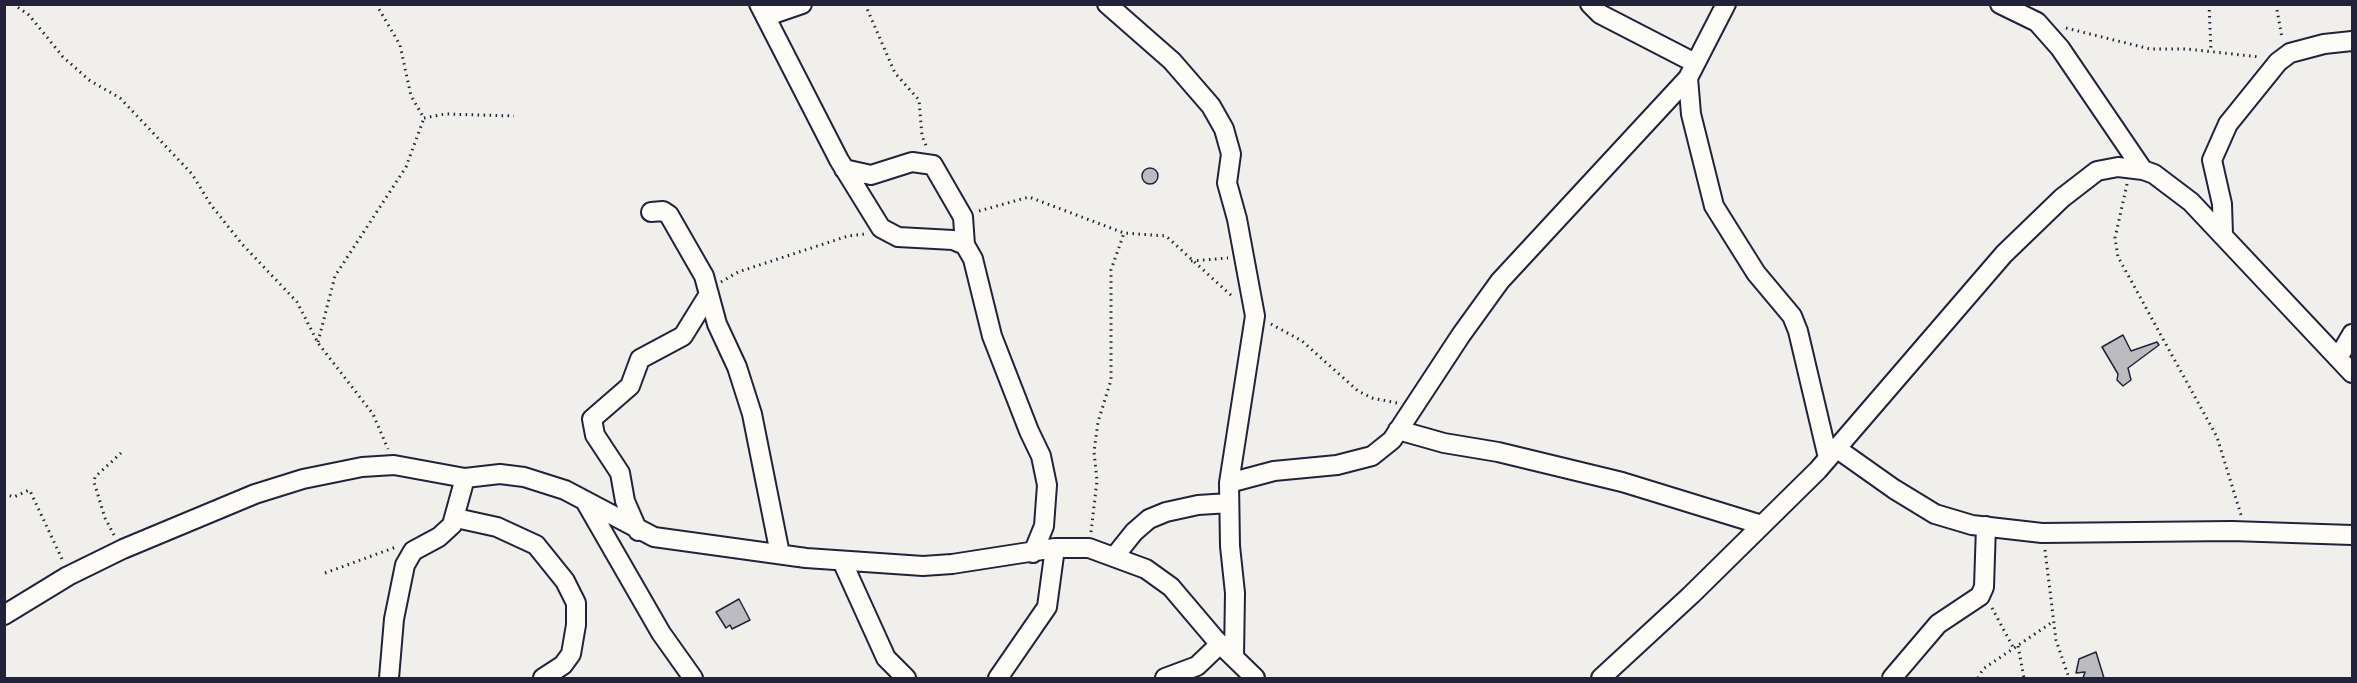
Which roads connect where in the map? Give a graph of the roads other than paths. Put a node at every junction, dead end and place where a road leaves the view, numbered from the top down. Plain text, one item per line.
1 (802, 4) edge
2 (1107, 4) edge
3 (1590, 4) edge
4 (1725, 4) edge
5 (2000, 4) edge
6 (763, 10) edge
7 (2352, 41) edge
8 (1691, 70) junction
9 (844, 169) junction
10 (2134, 169) junction
11 (651, 212) dead end
12 (2223, 234) junction
13 (964, 245) junction
14 (709, 294) junction
15 (2352, 334) edge
16 (2338, 358) junction
17 (2352, 373) edge
18 (1398, 430) junction
19 (1832, 453) junction
20 (465, 478) junction
21 (1229, 483) junction
22 (584, 500) junction
23 (1229, 503) junction
24 (456, 518) junction
25 (1762, 525) junction
26 (1986, 526) junction
27 (638, 531) junction
28 (2352, 535) edge
29 (1055, 548) junction
30 (1033, 553) junction
31 (780, 554) junction
32 (1114, 557) junction
33 (842, 561) junction
34 (4, 615) edge
35 (1220, 644) junction
36 (1244, 670) edge
37 (390, 678) edge
38 (543, 678) edge
39 (693, 678) edge
40 (906, 678) edge
41 (998, 678) edge
42 (1165, 678) edge
43 (1601, 678) edge
44 (1892, 678) edge

1 - 6 street
2 - 21 street
3 - 8 street
4 - 8 street
5 - 10 street
6 - 9 street
7 - 12 street
8 - 18 street
8 - 19 street
9 - 13 street
9 - 13 street
10 - 12 street
10 - 19 street
11 - 14 street
12 - 16 street
13 - 30 street
14 - 27 street
14 - 31 street
15 - 16 street
16 - 17 street
18 - 21 street
18 - 25 street
19 - 25 street
19 - 26 street
20 - 22 street
20 - 24 street
20 - 34 street
21 - 23 street
22 - 27 street
22 - 39 street
23 - 32 street
23 - 36 street
24 - 37 street
24 - 38 street
25 - 43 street
26 - 28 street
26 - 44 street
27 - 31 street
29 - 30 street
29 - 32 street
29 - 41 street
30 - 33 street
31 - 33 street
32 - 35 street
33 - 40 street
35 - 36 street
35 - 42 street

